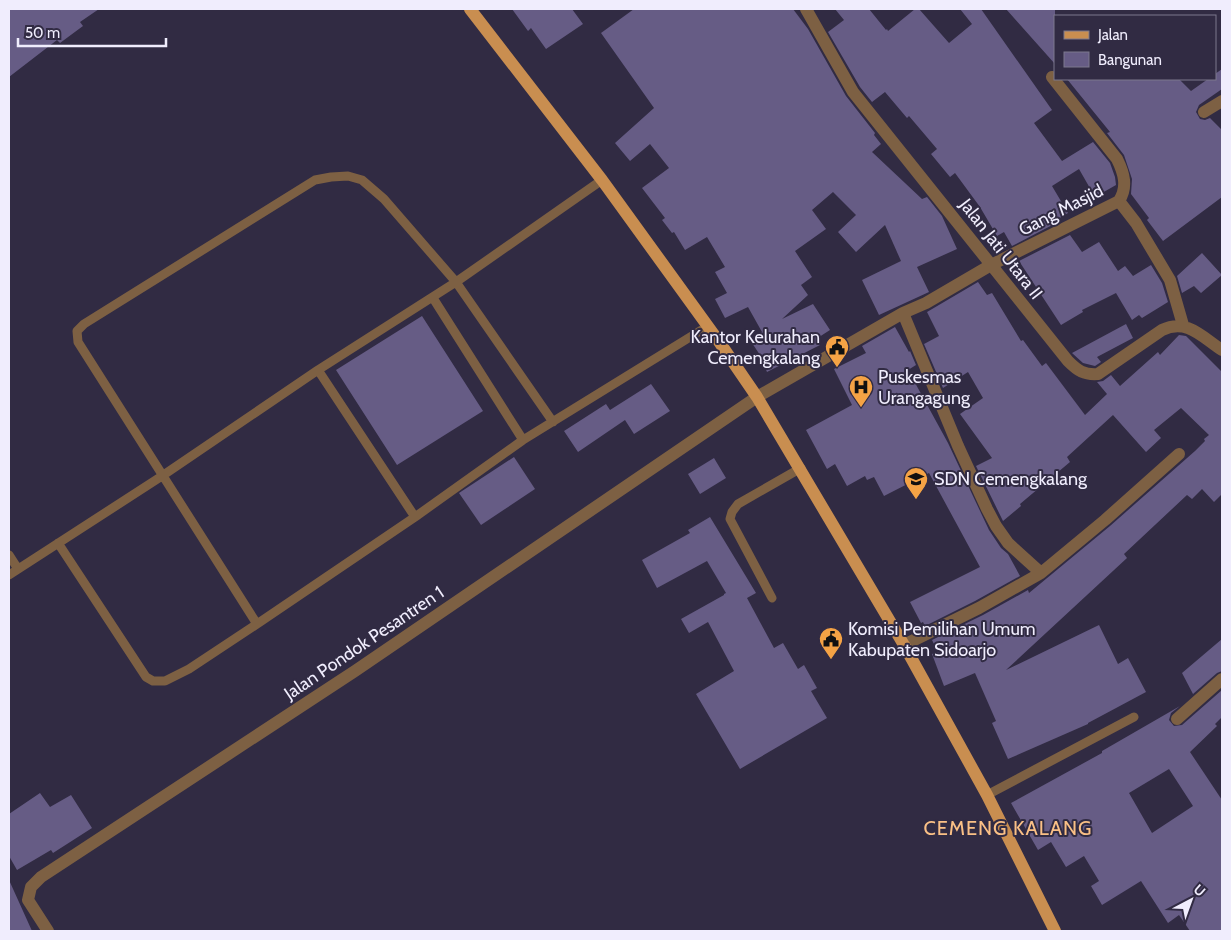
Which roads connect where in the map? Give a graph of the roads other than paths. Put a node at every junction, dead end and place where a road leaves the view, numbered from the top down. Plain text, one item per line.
1 (470, 9) edge
2 (806, 9) edge
3 (1052, 77) dead end
4 (1054, 80) edge
5 (1054, 80) edge
6 (1222, 101) edge
7 (1204, 112) dead end
8 (602, 180) junction
9 (1119, 201) junction
10 (991, 265) junction
11 (456, 282) junction
12 (433, 298) junction
13 (903, 313) junction
14 (1183, 325) junction
15 (708, 326) junction
16 (1222, 350) edge
17 (318, 370) junction
18 (757, 397) junction
19 (553, 422) junction
20 (523, 440) junction
21 (1179, 454) dead end
22 (801, 468) junction
23 (162, 476) junction
24 (415, 517) junction
25 (58, 544) junction
26 (9, 555) edge
27 (18, 569) junction
28 (1041, 574) junction
29 (9, 576) edge
30 (772, 598) dead end
31 (257, 624) junction
32 (904, 645) junction
33 (1222, 679) edge
34 (1134, 717) dead end
35 (1177, 719) dead end
36 (987, 795) junction
37 (48, 931) edge
38 (1054, 931) edge

1 - 8 main road
2 - 10 street, Jalan Jati Utara II
3 - 5 street, Gang Masjid
4 - 9 street, Gang Masjid
6 - 7 street
8 - 11 lane
8 - 15 main road
9 - 10 street, Gang Masjid
9 - 14 street
10 - 13 street, Gang Masjid
10 - 14 street, Jalan Jati Utara II
11 - 12 lane
11 - 19 lane
11 - 23 lane
12 - 17 lane
12 - 20 lane
13 - 18 street, Gang Masjid
13 - 28 street
14 - 16 street
15 - 18 main road
15 - 19 lane
17 - 23 lane
17 - 24 lane
18 - 22 main road
18 - 37 street, Jalan Pondok Pesantren 1
19 - 20 lane
20 - 24 lane
21 - 28 street
22 - 30 lane
22 - 32 main road
23 - 25 lane
23 - 31 lane
24 - 31 lane
25 - 27 lane
25 - 31 lane
26 - 27 lane
27 - 29 lane
28 - 32 street
32 - 36 main road
33 - 35 street
34 - 36 lane
36 - 38 main road

